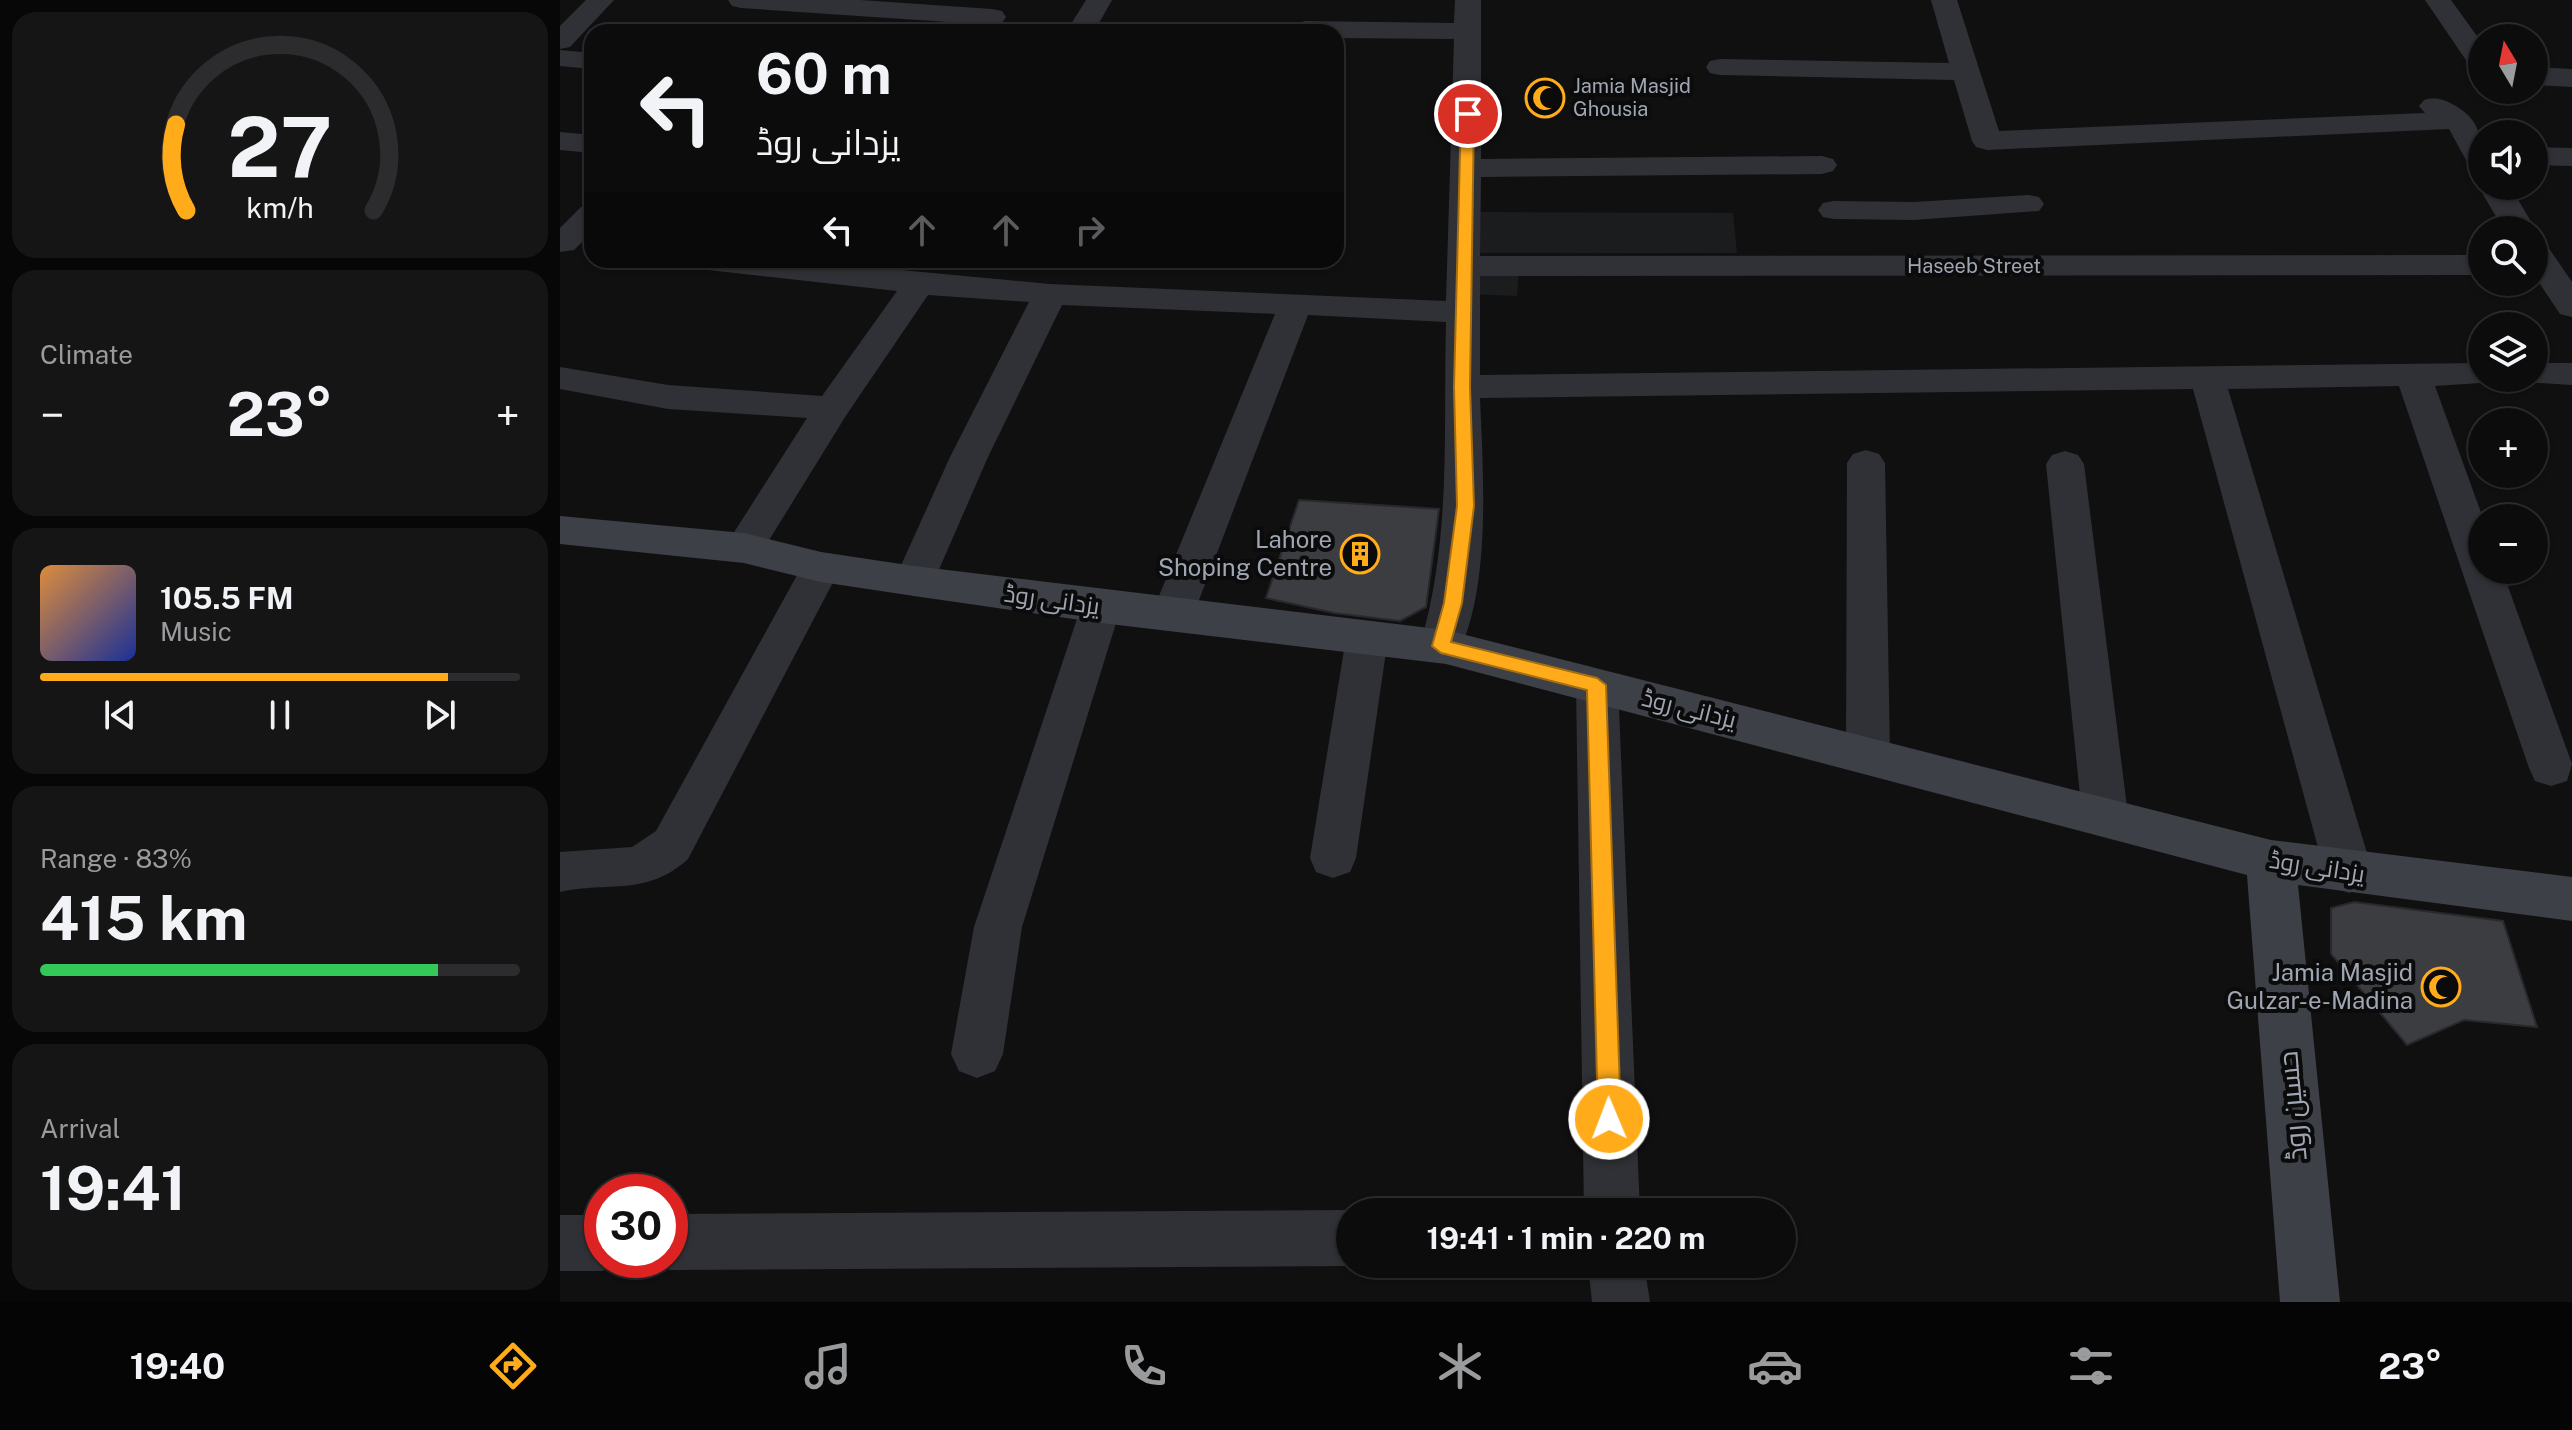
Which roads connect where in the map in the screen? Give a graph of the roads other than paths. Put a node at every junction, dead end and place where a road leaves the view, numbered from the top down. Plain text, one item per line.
1 (601, 0) edge
2 (741, 0) edge
3 (1099, 0) edge
4 (1314, 0) edge
5 (1944, 0) edge
6 (2438, 0) edge
7 (804, 1) edge
8 (1467, 15) edge
9 (992, 17) dead end
10 (785, 24) edge
11 (1085, 24) edge
12 (1308, 24) edge
13 (1344, 27) edge
14 (560, 41) edge
15 (2468, 43) edge
16 (560, 58) edge
17 (584, 60) edge
18 (1720, 67) dead end
19 (1965, 72) junction
20 (2548, 77) edge
21 (2572, 78) edge
22 (560, 141) edge
23 (2468, 142) edge
24 (584, 143) edge
25 (2548, 156) edge
26 (2572, 157) edge
27 (1467, 168) junction
28 (2028, 204) dead end
29 (1834, 210) junction
30 (584, 226) edge
31 (572, 245) edge
32 (2468, 265) edge
33 (1465, 266) junction
34 (1848, 266) junction
35 (778, 268) edge
36 (2548, 275) edge
37 (919, 284) junction
38 (1050, 294) junction
39 (1295, 306) junction
40 (2572, 307) edge
41 (1465, 312) junction
42 (2468, 374) edge
43 (2548, 374) edge
44 (2572, 374) edge
45 (2413, 375) junction
46 (2207, 377) junction
47 (560, 378) edge
48 (1462, 387) junction
49 (832, 408) junction
50 (1866, 463) dead end
51 (2065, 464) dead end
52 (560, 530) edge
53 (744, 548) junction
54 (821, 567) junction
55 (914, 581) junction
56 (1101, 607) junction
57 (1173, 613) junction
58 (1367, 638) junction
59 (1441, 646) junction
60 (1597, 685) junction
61 (1868, 755) junction
62 (2551, 768) dead end
63 (2105, 815) junction
64 (1333, 858) dead end
65 (2271, 861) junction
66 (560, 872) edge
67 (2349, 873) junction
68 (2572, 899) edge
69 (977, 1054) dead end
70 (1612, 1198) edge
71 (1336, 1238) edge
72 (688, 1242) edge
73 (560, 1243) edge
74 (584, 1243) edge
75 (1618, 1278) edge
76 (1621, 1302) edge
77 (2310, 1302) edge

1 - 14 street
2 - 7 street
3 - 11 street
4 - 12 street
5 - 19 street
6 - 15 street
7 - 9 street
7 - 10 street
8 - 13 street
8 - 27 street
16 - 17 street
18 - 19 street
19 - 23 street
20 - 21 street
22 - 24 street
25 - 26 street
27 - 29 street
27 - 33 street
28 - 29 street
29 - 34 street
30 - 31 street
32 - 34 street, Haseeb Street
33 - 34 street, Haseeb Street
33 - 41 street
35 - 37 street
36 - 40 street
37 - 38 street
37 - 49 street
38 - 39 street
38 - 55 street
39 - 41 street
39 - 57 street
41 - 48 street
42 - 45 street
43 - 44 street
45 - 46 street
45 - 62 street
46 - 48 street
46 - 67 street
47 - 49 street
48 - 59 street
49 - 53 street
50 - 61 street
51 - 63 street
52 - 53 street, یزدانی روڈ
53 - 54 street, یزدانی روڈ
54 - 55 street, یزدانی روڈ
54 - 66 street
55 - 56 street, یزدانی روڈ
56 - 57 street, یزدانی روڈ
56 - 69 street
57 - 58 street, یزدانی روڈ
58 - 59 street, یزدانی روڈ
58 - 64 street
59 - 60 street, یزدانی روڈ
60 - 61 street, یزدانی روڈ
60 - 70 street
61 - 63 street, یزدانی روڈ
63 - 65 street, یزدانی روڈ
65 - 67 street, یزدانی روڈ
65 - 77 street, حسین روڈ
67 - 68 street, یزدانی روڈ
71 - 72 street
73 - 74 street
75 - 76 street

